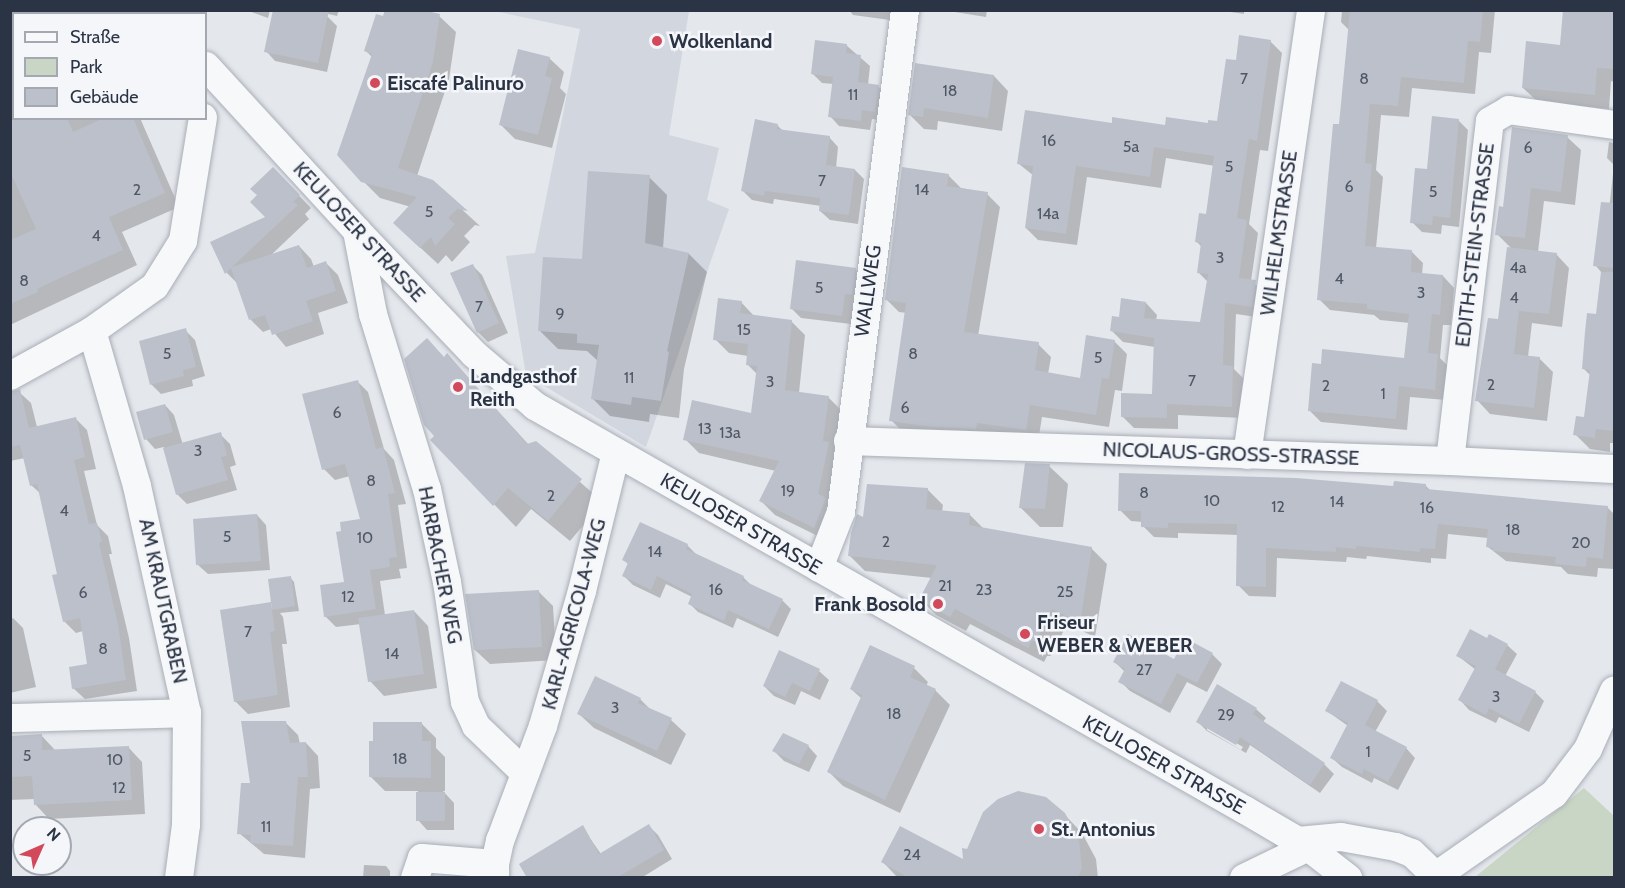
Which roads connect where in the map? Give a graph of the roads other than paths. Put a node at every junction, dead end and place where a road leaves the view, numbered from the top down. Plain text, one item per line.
1 (905, 10) edge
2 (1311, 10) edge
3 (208, 69) edge
4 (207, 86) edge
5 (203, 120) edge
6 (1614, 125) edge
7 (357, 231) junction
8 (92, 331) junction
9 (10, 376) edge
10 (848, 441) junction
11 (616, 453) junction
12 (1247, 455) junction
13 (1450, 461) junction
14 (1614, 469) edge
15 (819, 568) junction
16 (1614, 691) edge
17 (187, 713) junction
18 (10, 718) edge
19 (525, 772) junction
20 (1303, 844) junction
21 (495, 871) edge
22 (1434, 876) edge
23 (179, 878) edge
24 (415, 878) edge
25 (1244, 878) edge
26 (1348, 878) edge

1 - 10 street, WALLWEG
2 - 12 street, WILHELMSTRASSE
3 - 4 street
3 - 7 street, KEULOSER STRASSE
5 - 8 street
6 - 13 street, EDITH-STEIN-STRASSE
7 - 11 street, KEULOSER STRASSE
7 - 19 street, HARBACHER WEG
8 - 9 street
8 - 17 street, AM KRAUTGRABEN
10 - 12 street, NICOLAUS-GROSS-STRASSE
10 - 15 street, WALLWEG
11 - 15 street, KEULOSER STRASSE
11 - 19 street, KARL-AGRICOLA-WEG
12 - 13 street, NICOLAUS-GROSS-STRASSE
13 - 14 street, NICOLAUS-GROSS-STRASSE
15 - 20 street, KEULOSER STRASSE
16 - 22 street
17 - 18 street
17 - 23 street, AM KRAUTGRABEN
19 - 21 street
20 - 22 street
20 - 25 street
20 - 26 street, KEULOSER STRASSE
21 - 24 street

